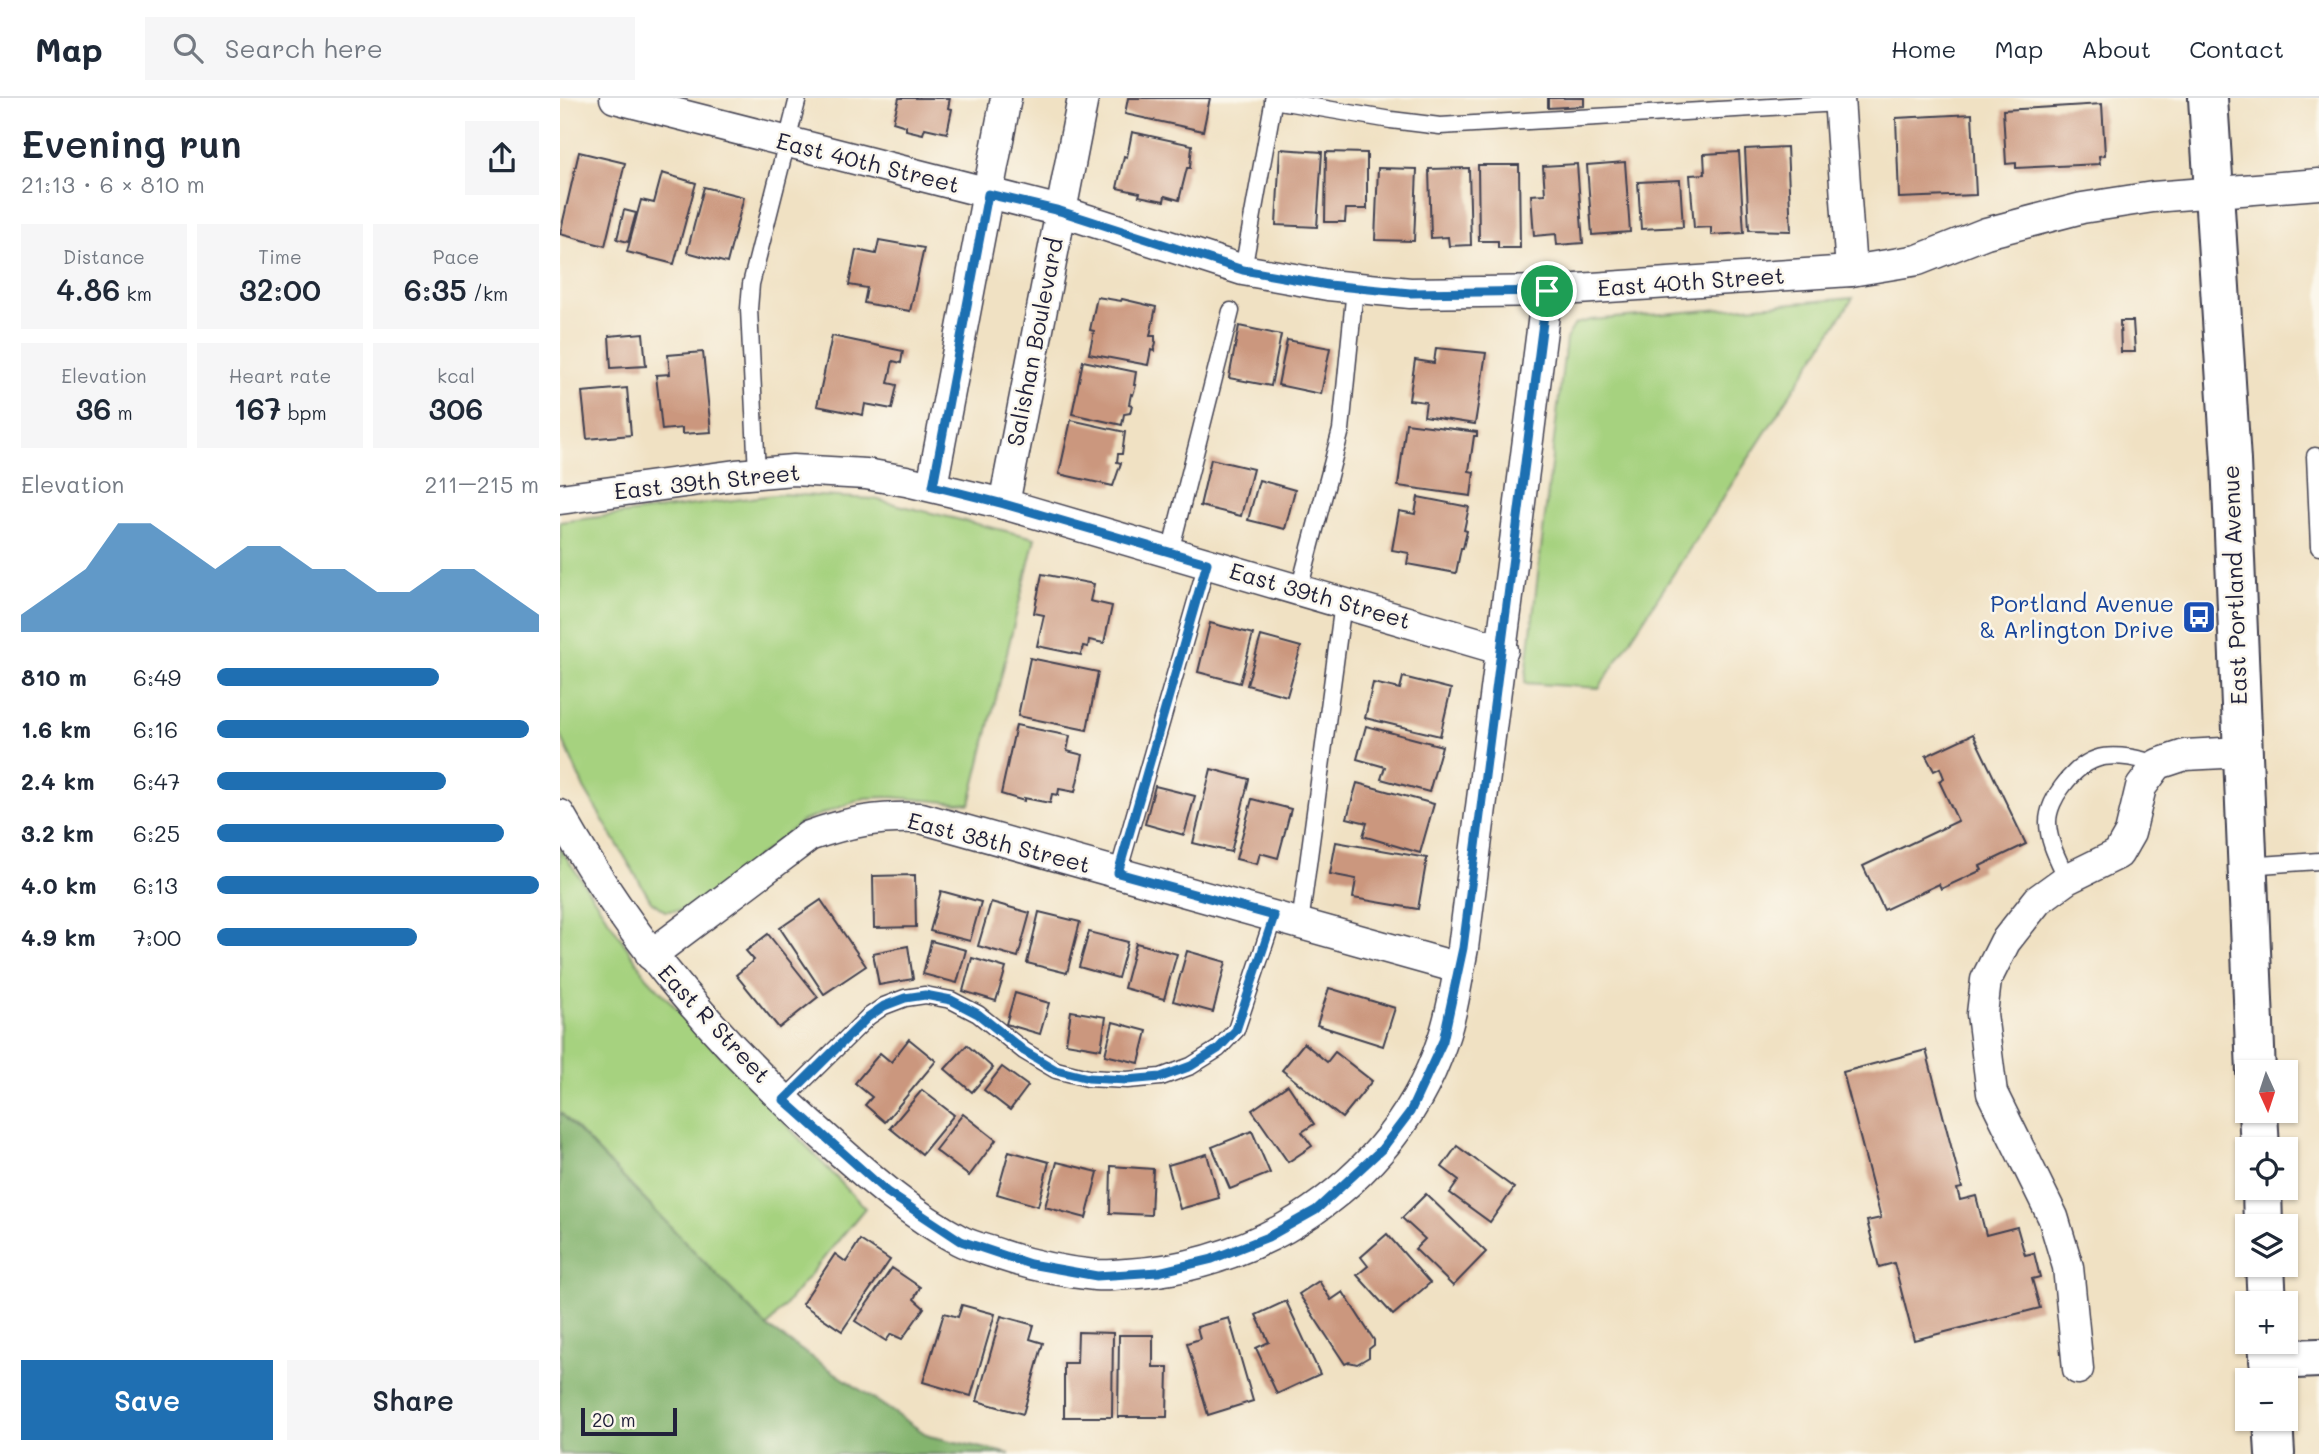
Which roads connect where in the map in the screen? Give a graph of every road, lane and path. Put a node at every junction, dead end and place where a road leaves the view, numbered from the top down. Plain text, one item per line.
1 (615, 98) edge
2 (799, 98) edge
3 (1006, 98) edge
4 (1083, 98) edge
5 (2208, 98) edge
6 (1274, 99) edge
7 (1839, 100) edge
8 (787, 142) junction
9 (2319, 184) edge
10 (2213, 193) junction
11 (988, 194) junction
12 (1060, 211) junction
13 (1243, 270) junction
14 (1851, 271) junction
15 (1355, 288) junction
16 (1547, 291) junction
17 (1231, 311) dead end
18 (2315, 456) dead end
19 (757, 473) junction
20 (933, 486) junction
21 (560, 499) edge
22 (1004, 504) junction
23 (2319, 547) edge
24 (1170, 552) junction
25 (1207, 563) junction
26 (1300, 590) junction
27 (1343, 603) junction
28 (1503, 650) junction
29 (2242, 751) junction
30 (2158, 764) junction
31 (560, 815) edge
32 (2319, 861) edge
33 (2247, 866) junction
34 (1118, 873) junction
35 (2067, 879) junction
36 (1287, 920) junction
37 (651, 955) junction
38 (1460, 968) junction
39 (2255, 1060) edge
40 (784, 1100) junction
41 (2319, 1358) edge
42 (2269, 1361) edge
43 (2078, 1369) dead end
44 (2274, 1431) edge
45 (2275, 1454) edge

1 - 8 street, East 40th Street
2 - 8 lane
3 - 11 street
4 - 12 street, Salishan Boulevard
5 - 10 main road, East Portland Avenue
6 - 7 lane
6 - 13 lane
7 - 14 street
8 - 11 street, East 40th Street
8 - 19 lane
9 - 10 street, East 40th Street
10 - 14 street, East 40th Street
10 - 29 main road, East Portland Avenue
11 - 12 street, East 40th Street
11 - 20 street
12 - 13 street, East 40th Street
12 - 22 street, Salishan Boulevard
13 - 15 street, East 40th Street
14 - 16 street, East 40th Street
15 - 16 street, East 40th Street
15 - 26 lane
16 - 28 street, East R Street
17 - 24 lane
18 - 23 lane
19 - 20 street, East 39th Street
19 - 21 street, East 39th Street
20 - 22 street, East 39th Street
22 - 24 street, East 39th Street
24 - 25 street, East 39th Street
25 - 26 street, East 39th Street
25 - 34 lane
26 - 27 street, East 39th Street
27 - 28 street, East 39th Street
27 - 36 lane
28 - 38 street, East R Street
29 - 30 street
29 - 33 main road, East Portland Avenue
30 - 35 street
30 - 35 lane
31 - 37 street, East R Street
32 - 33 lane
33 - 39 main road, East Portland Avenue
34 - 36 street, East 38th Street
34 - 37 street, East 38th Street
35 - 43 street
36 - 38 street, East 38th Street
36 - 40 lane
37 - 40 street, East R Street
38 - 40 street, East R Street
41 - 42 main road
44 - 45 main road

